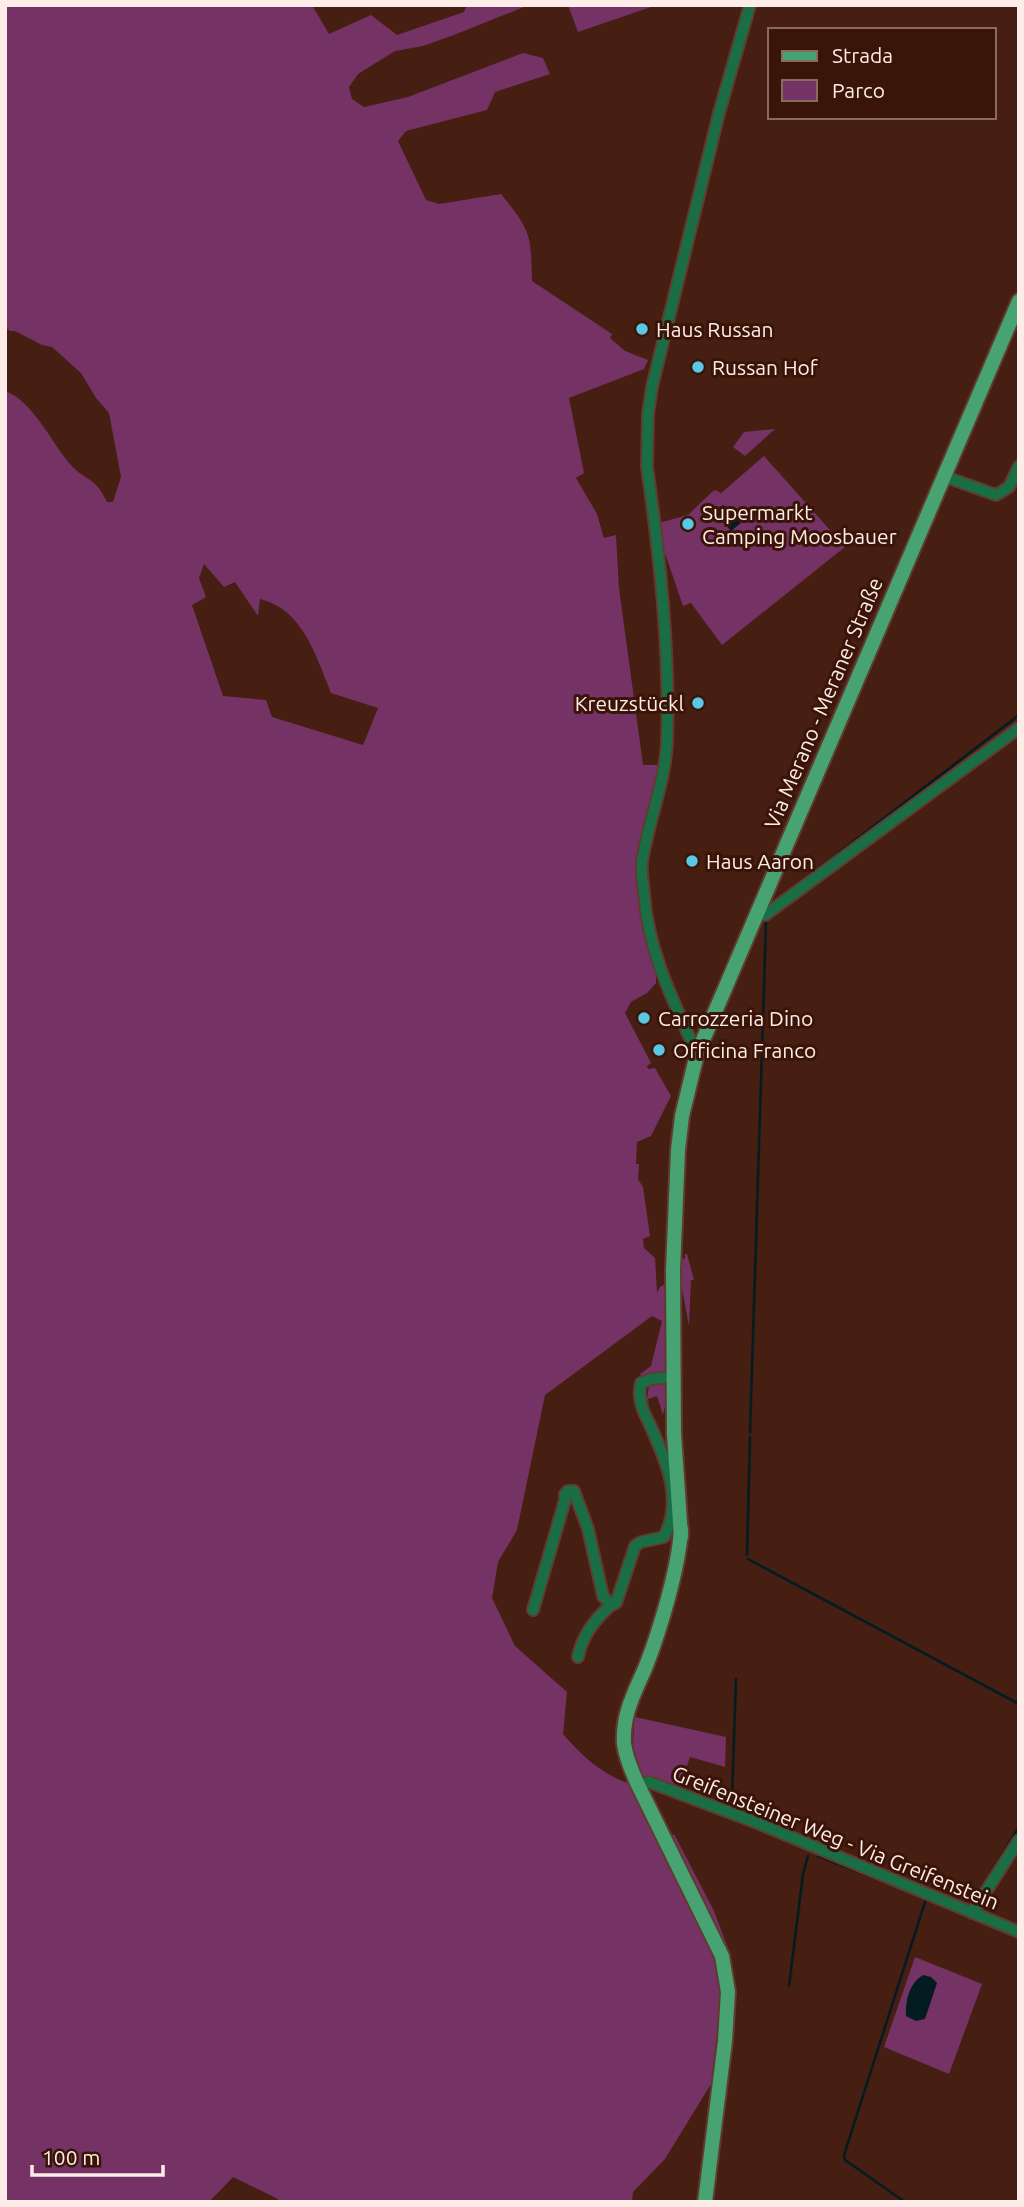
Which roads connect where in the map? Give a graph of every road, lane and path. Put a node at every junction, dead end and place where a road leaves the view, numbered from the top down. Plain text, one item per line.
1 (750, 5) edge
2 (1019, 302) edge
3 (1019, 466) edge
4 (943, 477) junction
5 (1019, 728) edge
6 (757, 911) junction
7 (697, 1054) junction
8 (674, 1377) junction
9 (611, 1605) junction
10 (533, 1610) dead end
11 (578, 1657) dead end
12 (638, 1785) junction
13 (1019, 1840) edge
14 (972, 1913) junction
15 (1019, 1932) edge
16 (705, 2202) edge

1 - 7 street
2 - 4 main road, Via Merano - Meraner Straße
3 - 4 street
4 - 6 main road, Via Merano - Meraner Straße
5 - 6 street
6 - 7 main road, Via Merano - Meraner Straße
7 - 8 main road, Via Merano - Meraner Straße
8 - 9 street
8 - 12 main road, Via Merano - Meraner Straße
9 - 10 street
9 - 11 street
12 - 14 street, Greifensteiner Weg - Via Greifenstein
12 - 16 main road, Via Merano - Meraner Straße
13 - 14 street
14 - 15 street, Greifensteiner Weg - Via Greifenstein

